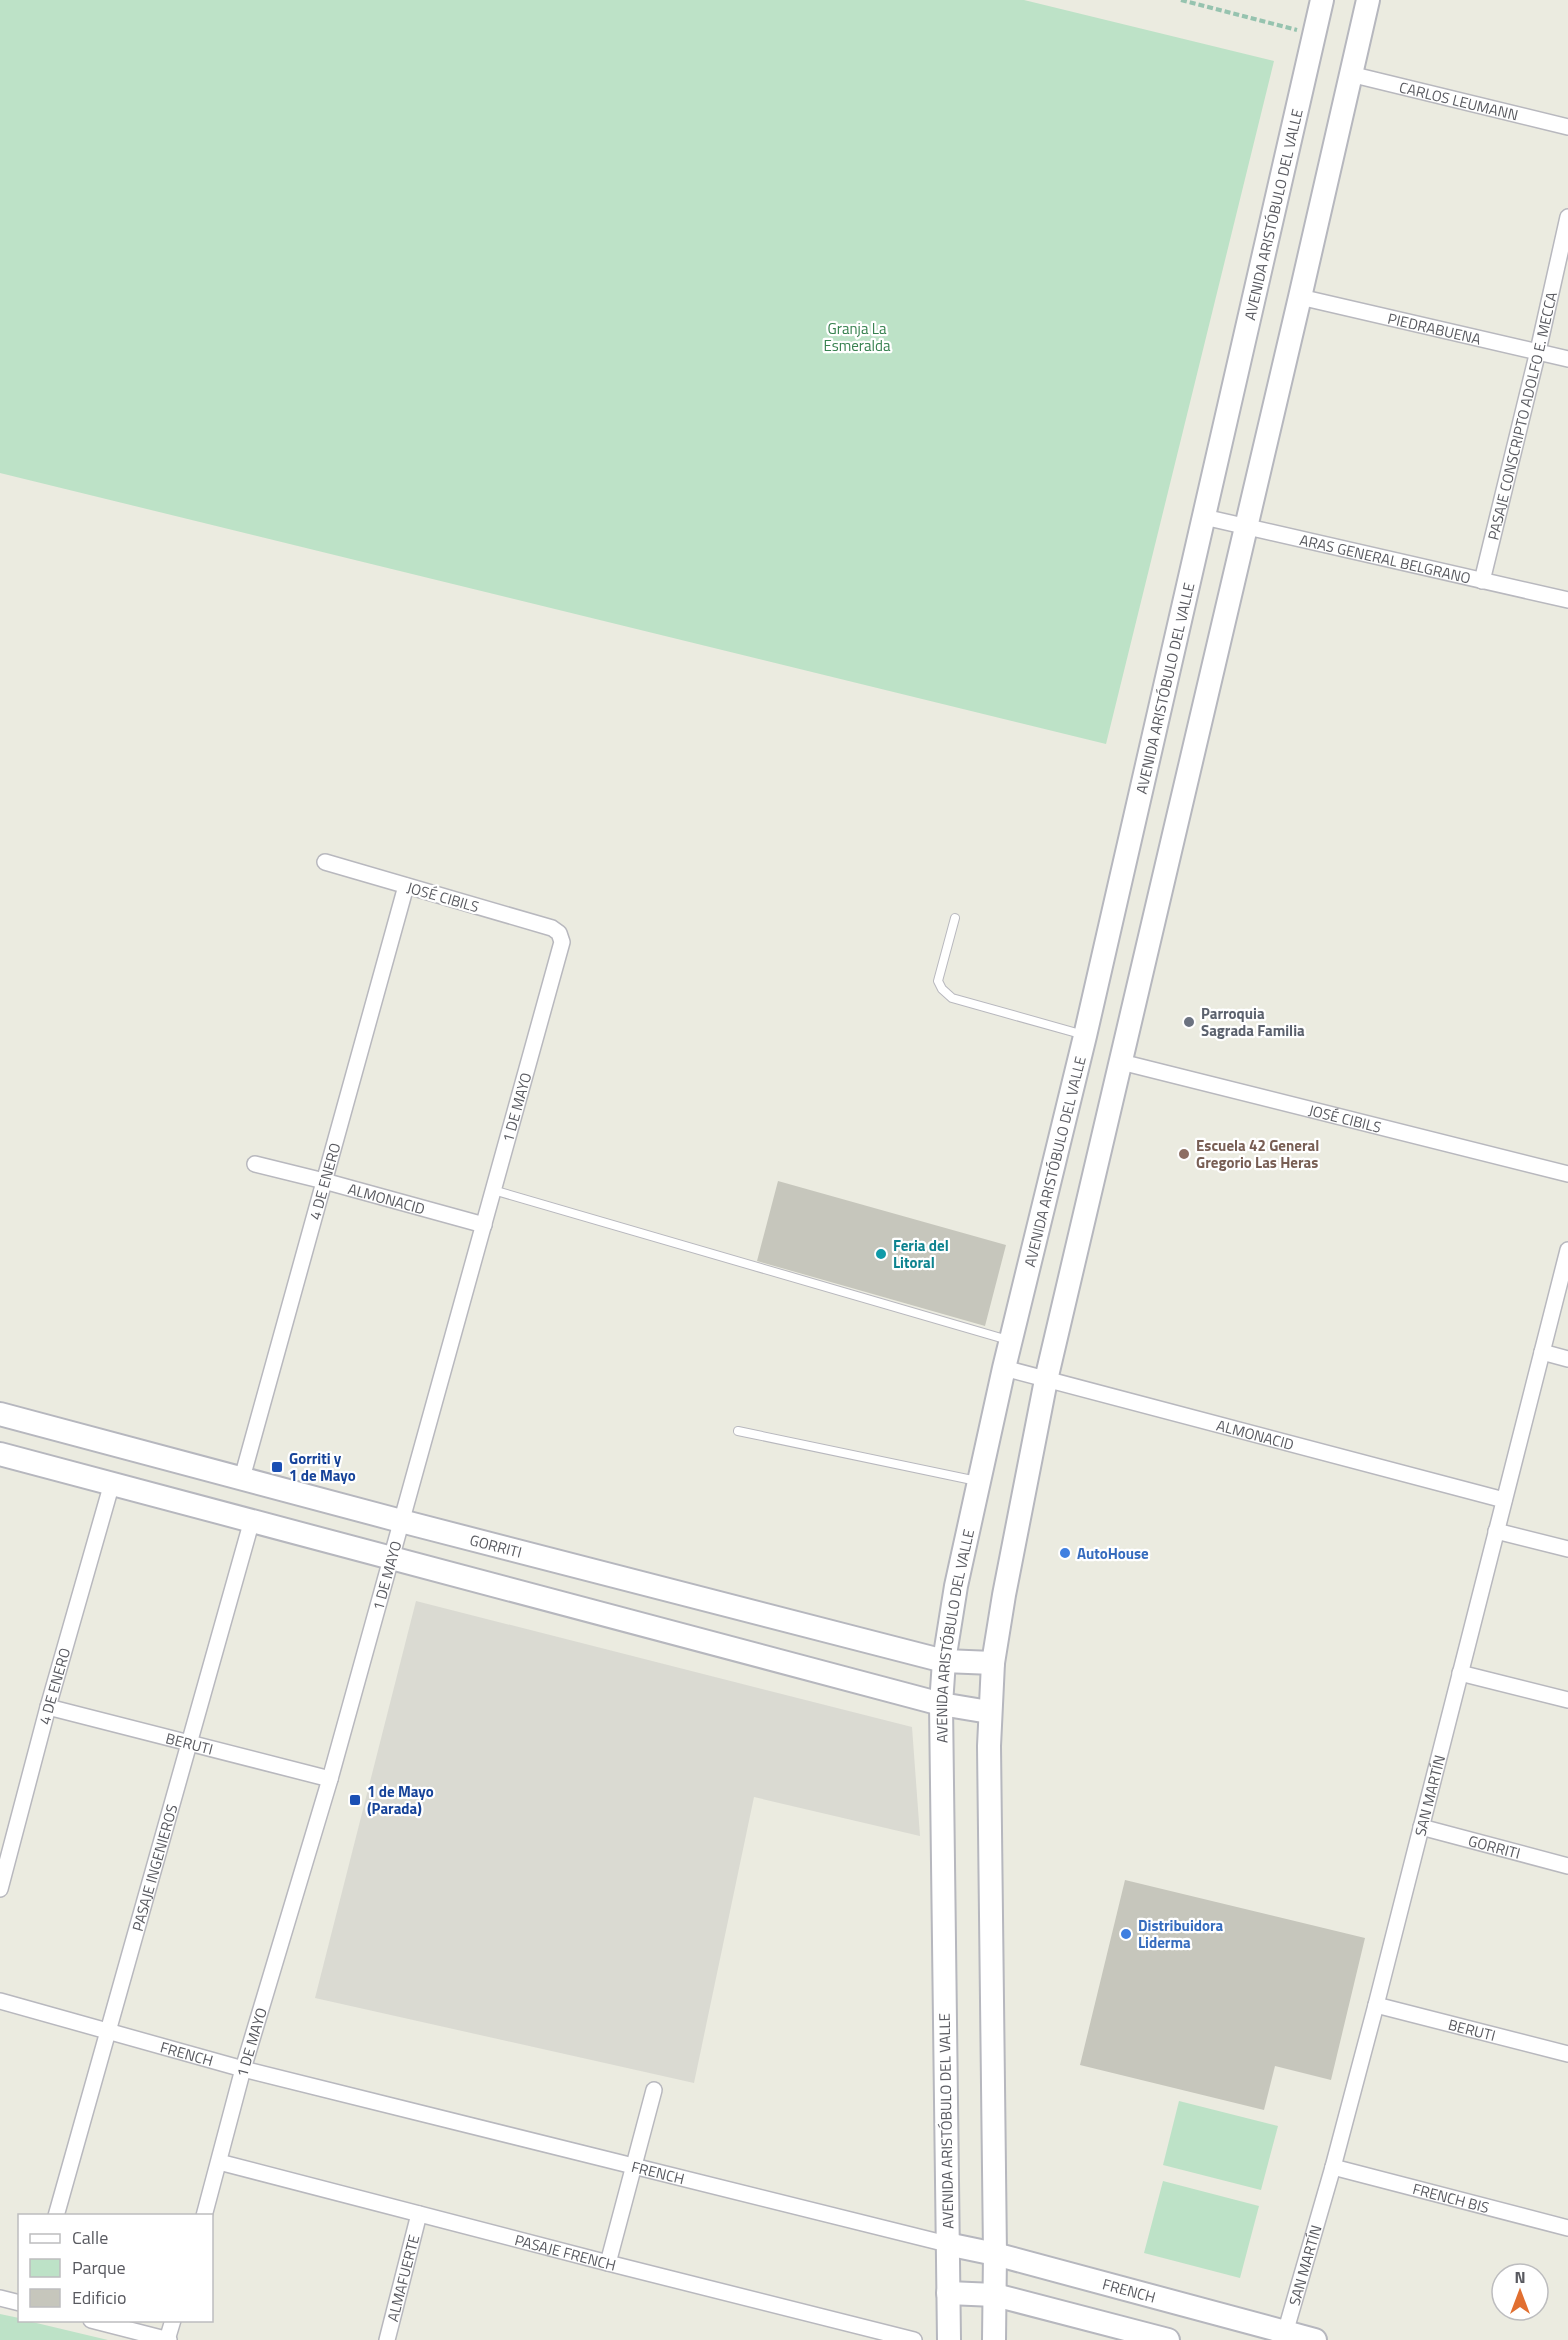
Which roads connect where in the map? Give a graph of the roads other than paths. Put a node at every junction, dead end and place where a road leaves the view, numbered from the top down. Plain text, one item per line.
1 (1322, 0) edge
2 (1368, 0) edge
3 (1350, 74) junction
4 (1568, 127) edge
5 (1568, 217) edge
6 (1300, 297) junction
7 (1538, 351) junction
8 (1568, 359) edge
9 (1204, 517) junction
10 (1246, 528) junction
11 (1482, 581) junction
12 (1568, 600) edge
13 (325, 862) dead end
14 (406, 886) junction
15 (955, 918) dead end
16 (559, 933) joint
17 (1085, 1035) junction
18 (1121, 1062) junction
19 (255, 1164) dead end
20 (1568, 1174) edge
21 (324, 1181) junction
22 (494, 1191) junction
23 (484, 1225) junction
24 (1568, 1250) edge
25 (1011, 1341) junction
26 (1542, 1352) junction
27 (1568, 1359) edge
28 (1004, 1368) junction
29 (1046, 1380) junction
30 (0, 1414) edge
31 (738, 1431) dead end
32 (0, 1454) edge
33 (242, 1478) junction
34 (979, 1481) junction
35 (112, 1483) junction
36 (1504, 1500) junction
37 (252, 1520) junction
38 (400, 1521) junction
39 (1497, 1531) junction
40 (1568, 1549) edge
41 (390, 1559) junction
42 (944, 1661) junction
43 (993, 1663) junction
44 (1460, 1672) junction
45 (1568, 1700) edge
46 (941, 1704) junction
47 (48, 1707) junction
48 (990, 1712) junction
49 (190, 1743) junction
50 (330, 1779) junction
51 (1421, 1827) junction
52 (1568, 1866) edge
53 (0, 1889) edge
54 (0, 2001) edge
55 (1376, 2005) junction
56 (109, 2030) junction
57 (1568, 2054) edge
58 (243, 2069) junction
59 (654, 2090) dead end
60 (219, 2162) junction
61 (634, 2166) junction
62 (1333, 2167) junction
63 (57, 2214) edge
64 (205, 2214) edge
65 (419, 2214) junction
66 (1568, 2228) edge
67 (947, 2244) junction
68 (995, 2254) junction
69 (608, 2263) junction
70 (948, 2293) junction
71 (995, 2295) junction
72 (0, 2298) edge
73 (18, 2302) edge
74 (99, 2322) edge
75 (172, 2322) edge
76 (1284, 2336) edge
77 (168, 2340) edge
78 (387, 2340) edge
79 (914, 2340) edge
80 (949, 2340) edge
81 (994, 2340) edge
82 (1168, 2340) edge
83 (1315, 2340) edge

1 - 9 main road, AVENIDA ARISTÓBULO DEL VALLE
2 - 3 main road
3 - 4 street, CARLOS LEUMANN
3 - 6 main road
5 - 7 street, PASAJE CONSCRIPTO ADOLFO E. MECCA
6 - 7 street, PIEDRABUENA
6 - 10 main road
7 - 8 street, PIEDRABUENA
7 - 11 street, PASAJE CONSCRIPTO ADOLFO E. MECCA
9 - 10 street, ARAS GENERAL BELGRANO
9 - 17 main road, AVENIDA ARISTÓBULO DEL VALLE
10 - 11 street, ARAS GENERAL BELGRANO
10 - 18 main road
11 - 12 street, ARAS GENERAL BELGRANO
13 - 14 street, JOSÉ CIBILS
14 - 16 street, JOSÉ CIBILS
14 - 21 street, 4 DE ENERO
15 - 17 lane
16 - 22 street, 1 DE MAYO
17 - 25 main road, AVENIDA ARISTÓBULO DEL VALLE
18 - 20 street, JOSÉ CIBILS
18 - 29 main road
19 - 21 street, ALMONACID
21 - 23 street, ALMONACID
21 - 33 street, 4 DE ENERO
22 - 23 street, 1 DE MAYO
22 - 25 lane
23 - 38 street, 1 DE MAYO
24 - 26 street, SAN MARTÍN
25 - 28 main road, AVENIDA ARISTÓBULO DEL VALLE
26 - 27 street
26 - 36 street, SAN MARTÍN
28 - 29 street, ALMONACID
28 - 34 main road, AVENIDA ARISTÓBULO DEL VALLE
29 - 36 street, ALMONACID
29 - 43 main road
30 - 33 main road, GORRITI
31 - 34 lane
32 - 35 main road
33 - 38 main road, GORRITI
34 - 42 main road, AVENIDA ARISTÓBULO DEL VALLE
35 - 37 main road
35 - 47 street, 4 DE ENERO
36 - 39 street, SAN MARTÍN
37 - 41 main road
37 - 49 street, PASAJE INGENIEROS
38 - 41 street, 1 DE MAYO
38 - 42 main road, GORRITI
39 - 40 street
39 - 44 street, SAN MARTÍN
41 - 46 main road
41 - 50 street, 1 DE MAYO
42 - 43 main road, GORRITI
42 - 46 main road, AVENIDA ARISTÓBULO DEL VALLE
43 - 48 main road
44 - 45 street
44 - 51 street, SAN MARTÍN
46 - 48 main road
46 - 67 main road, AVENIDA ARISTÓBULO DEL VALLE
47 - 49 street, BERUTI
47 - 53 street, 4 DE ENERO
48 - 68 main road
49 - 50 street, BERUTI
49 - 56 street, PASAJE INGENIEROS
50 - 58 street, 1 DE MAYO
51 - 52 street, GORRITI
51 - 55 street, SAN MARTÍN
54 - 56 street, FRENCH
55 - 57 street, BERUTI
55 - 62 street, SAN MARTÍN
56 - 58 street, FRENCH
56 - 63 street, PASAJE INGENIEROS
58 - 60 street, 1 DE MAYO
58 - 61 street, FRENCH
59 - 61 street
60 - 64 street, 1 DE MAYO
60 - 65 street, PASAJE FRENCH
61 - 67 street, FRENCH
61 - 69 street
62 - 66 street, FRENCH BIS
62 - 76 street, SAN MARTÍN
65 - 69 street, PASAJE FRENCH
65 - 78 street, ALMAFUERTE
67 - 68 main road, FRENCH
67 - 70 main road, AVENIDA ARISTÓBULO DEL VALLE
68 - 71 main road
68 - 76 main road, FRENCH
69 - 79 street, PASAJE FRENCH
70 - 71 main road
70 - 80 main road, AVENIDA ARISTÓBULO DEL VALLE
71 - 81 main road
71 - 82 main road
72 - 73 street
74 - 77 street
75 - 77 street
76 - 83 main road, FRENCH

